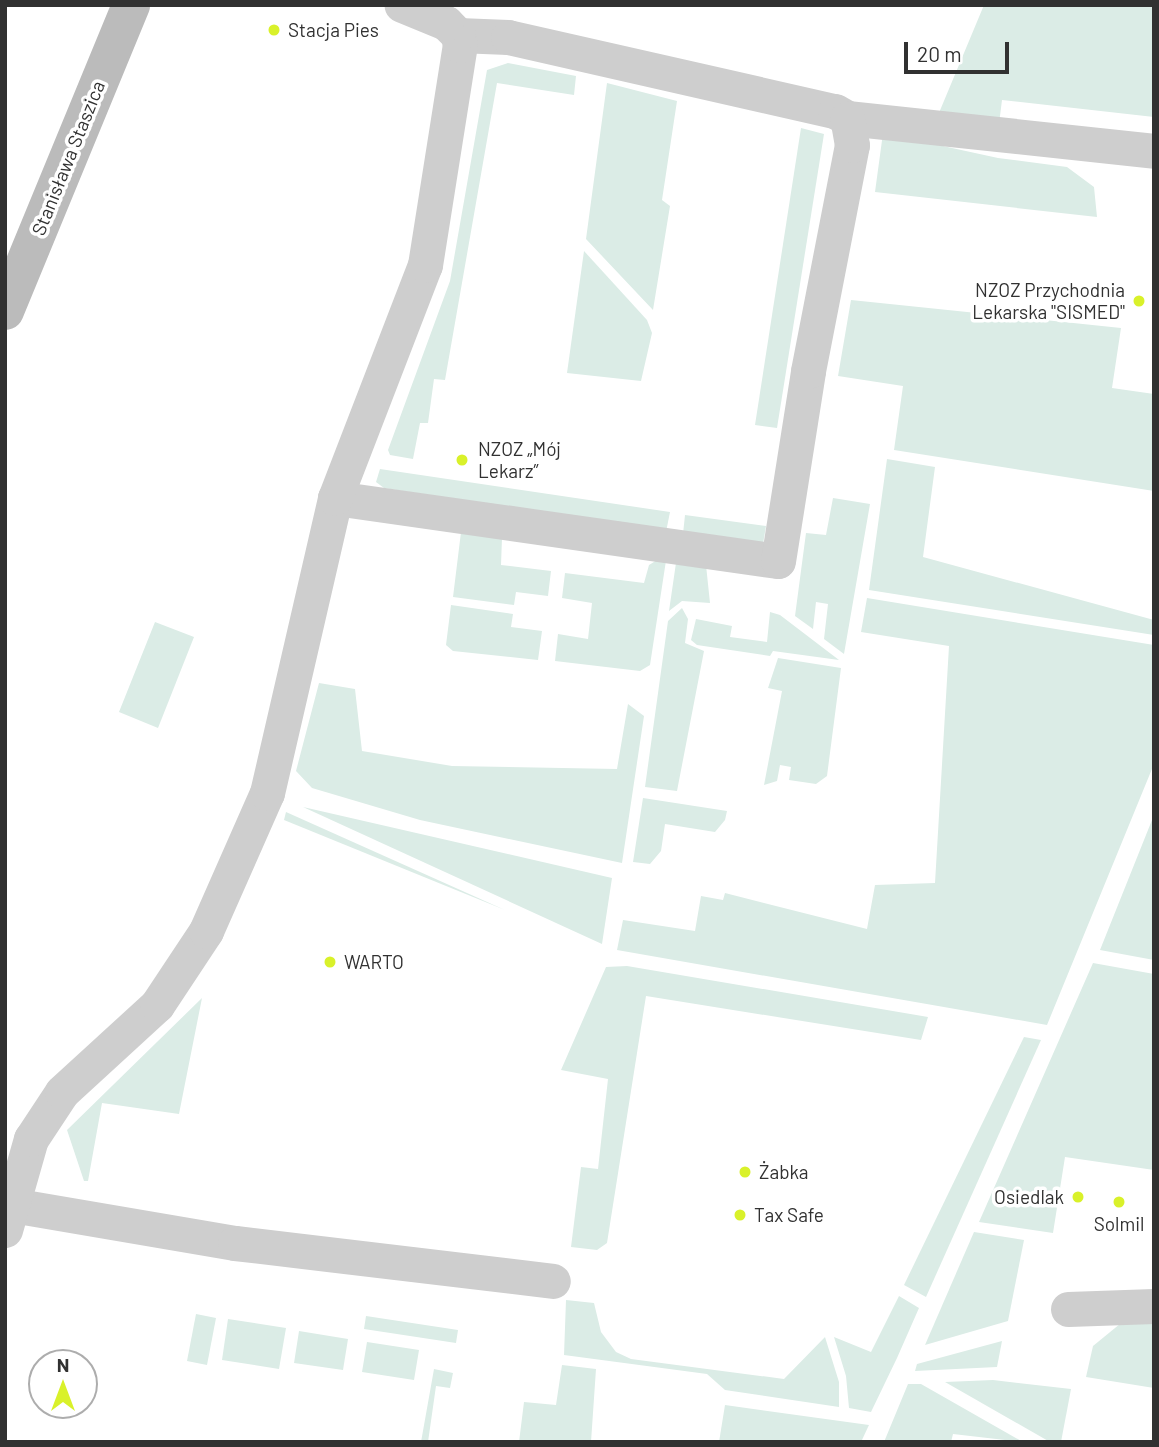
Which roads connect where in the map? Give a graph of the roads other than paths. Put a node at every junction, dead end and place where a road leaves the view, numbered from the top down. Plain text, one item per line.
1 (131, 5) edge
2 (402, 5) edge
3 (458, 35) junction
4 (847, 118) junction
5 (1154, 151) edge
6 (5, 311) edge
7 (335, 498) junction
8 (8, 1217) edge
9 (552, 1281) dead end
10 (1154, 1306) edge
11 (1068, 1309) dead end

1 - 6 street, Stanisława Staszica
2 - 3 street
3 - 4 street
3 - 7 street
4 - 5 street
4 - 7 street
7 - 8 street
8 - 9 street
10 - 11 street

